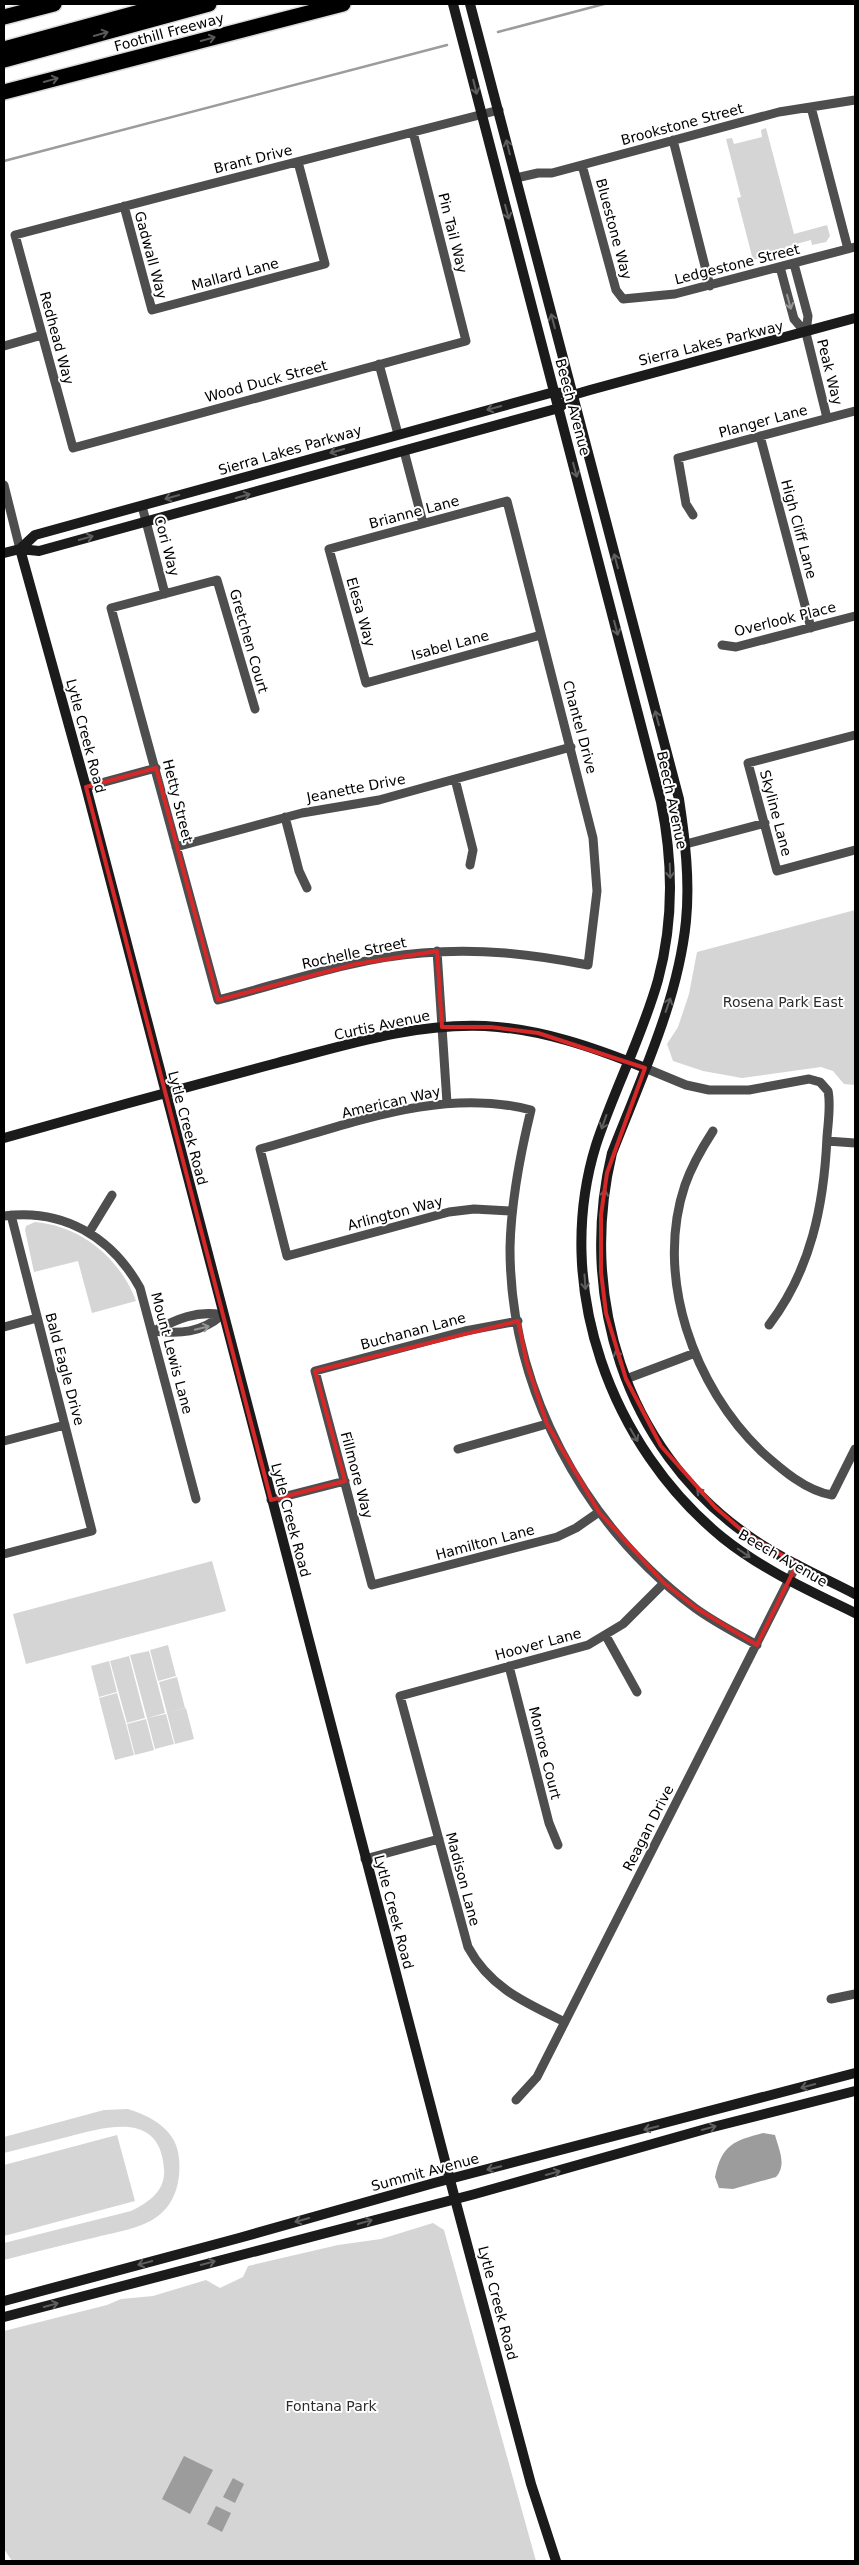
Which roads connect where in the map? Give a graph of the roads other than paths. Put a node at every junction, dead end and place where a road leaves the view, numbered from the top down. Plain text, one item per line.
1 (54, 4) edge
2 (169, 4) edge
3 (209, 4) edge
4 (342, 4) edge
5 (453, 4) edge
6 (470, 4) edge
7 (4, 17) edge
8 (4, 49) edge
9 (4, 60) edge
10 (4, 92) edge
11 (855, 100) edge
12 (811, 107) junction
13 (499, 110) junction
14 (482, 115) junction
15 (413, 132) junction
16 (673, 140) junction
17 (298, 162) junction
18 (582, 164) junction
19 (516, 178) junction
20 (124, 206) junction
21 (15, 235) joint
22 (852, 248) edge
23 (794, 264) junction
24 (780, 267) junction
25 (710, 286) junction
26 (624, 299) joint
27 (152, 310) joint
28 (855, 318) edge
29 (806, 333) junction
30 (42, 335) junction
31 (466, 341) joint
32 (4, 346) edge
33 (380, 364) junction
34 (554, 392) junction
35 (574, 395) junction
36 (559, 408) junction
37 (855, 411) edge
38 (827, 418) junction
39 (398, 434) junction
40 (760, 436) junction
41 (73, 448) joint
42 (404, 451) junction
43 (4, 485) edge
44 (507, 501) joint
45 (142, 506) junction
46 (693, 515) dead end
47 (146, 522) junction
48 (424, 523) junction
49 (20, 549) junction
50 (329, 549) joint
51 (4, 553) edge
52 (165, 594) junction
53 (855, 616) edge
54 (811, 628) junction
55 (541, 635) junction
56 (722, 645) dead end
57 (366, 682) joint
58 (254, 710) dead end
59 (855, 734) edge
60 (571, 747) junction
61 (156, 768) junction
62 (456, 779) junction
63 (86, 787) junction
64 (285, 817) junction
65 (765, 823) junction
66 (686, 844) junction
67 (176, 847) junction
68 (855, 850) edge
69 (470, 865) dead end
70 (307, 888) dead end
71 (437, 951) junction
72 (588, 965) joint
73 (218, 1000) joint
74 (442, 1026) junction
75 (628, 1061) junction
76 (645, 1068) junction
77 (164, 1093) junction
78 (447, 1103) junction
79 (713, 1131) dead end
80 (4, 1138) edge
81 (827, 1141) junction
82 (855, 1143) edge
83 (112, 1195) dead end
84 (512, 1212) junction
85 (7, 1215) edge
86 (90, 1231) junction
87 (287, 1256) joint
88 (222, 1315) junction
89 (37, 1318) junction
90 (518, 1321) junction
91 (769, 1325) dead end
92 (4, 1327) edge
93 (153, 1332) junction
94 (696, 1353) junction
95 (315, 1371) joint
96 (626, 1379) junction
97 (547, 1424) junction
98 (65, 1425) junction
99 (4, 1441) edge
100 (458, 1449) dead end
101 (855, 1449) edge
102 (344, 1480) junction
103 (196, 1500) dead end
104 (271, 1500) junction
105 (599, 1512) junction
106 (4, 1554) edge
107 (797, 1564) junction
108 (789, 1580) junction
109 (664, 1582) junction
110 (372, 1585) joint
111 (855, 1594) edge
112 (855, 1613) edge
113 (606, 1636) junction
114 (757, 1645) junction
115 (509, 1666) junction
116 (637, 1692) dead end
117 (400, 1696) joint
118 (439, 1839) junction
119 (558, 1845) dead end
120 (365, 1859) junction
121 (855, 1994) edge
122 (831, 1999) dead end
123 (565, 2022) junction
124 (855, 2073) edge
125 (855, 2090) edge
126 (516, 2100) dead end
127 (450, 2179) junction
128 (455, 2198) junction
129 (4, 2301) edge
130 (4, 2317) edge
131 (556, 2561) edge

1 - 7 highway
2 - 8 highway
9 -> 3 highway
10 -> 4 highway, Foothill Freeway
5 -> 14 main road, Beech Avenue
6 - 13 main road, Beech Avenue
11 - 12 street, Brookstone Street
12 - 16 street, Brookstone Street
12 - 22 street
13 - 14 street, Brant Drive
19 -> 13 main road, Beech Avenue
14 - 15 street, Brant Drive
14 -> 34 main road, Beech Avenue
15 - 17 street, Brant Drive
15 - 31 street, Pin Tail Way
16 - 18 street, Brookstone Street
16 - 25 street
17 - 20 street, Brant Drive
17 - 27 street, Mallard Lane
18 - 19 street, Brookstone Street
18 - 26 street, Bluestone Way
35 -> 19 main road, Beech Avenue
20 - 21 street, Brant Drive
20 - 27 street, Gadwall Way
21 - 30 street, Redhead Way
22 - 23 street, Ledgestone Street
23 - 24 street, Ledgestone Street
23 - 29 street, Peak Way
24 - 25 street, Ledgestone Street
24 -> 29 street, Peak Way
25 - 26 street, Ledgestone Street
28 - 29 main road, Sierra Lakes Parkway
29 - 35 main road, Sierra Lakes Parkway
29 - 38 street, Peak Way
30 - 32 street
30 - 41 street, Redhead Way
31 - 33 street, Wood Duck Street
33 - 39 street
33 - 41 street, Wood Duck Street
34 - 35 main road, Sierra Lakes Parkway
34 - 36 main road, Beech Avenue
34 -> 39 main road, Sierra Lakes Parkway
35 - 36 main road, Sierra Lakes Parkway
66 -> 35 main road, Beech Avenue
36 - 42 main road, Sierra Lakes Parkway
36 -> 75 main road, Beech Avenue
37 - 38 street, Planger Lane
38 - 40 street, Planger Lane
39 -> 45 main road, Sierra Lakes Parkway
40 - 46 street, Planger Lane
40 - 54 street, High Cliff Lane
47 -> 42 main road, Sierra Lakes Parkway
42 - 48 street
43 - 49 street, Lytle Creek Road
44 - 48 street, Brianne Lane
44 - 55 street, Chantel Drive
45 - 47 street, Cori Way
45 - 49 main road, Sierra Lakes Parkway
49 -> 47 main road, Sierra Lakes Parkway
47 - 52 street, Cori Way
48 - 50 street, Brianne Lane
49 - 51 main road, Sierra Lakes Parkway
49 - 63 main road, Lytle Creek Road
50 - 57 street, Elesa Way
52 - 58 street, Gretchen Court
52 - 61 street, Hetty Street
53 - 54 street, Overlook Place
54 - 56 street, Overlook Place
55 - 57 street, Isabel Lane
55 - 60 street, Chantel Drive
59 - 65 street, Skyline Lane
60 - 62 street, Jeanette Drive
60 - 72 street, Chantel Drive
61 - 63 street
61 - 67 street, Hetty Street
62 - 64 street, Jeanette Drive
62 - 69 street
63 - 77 main road, Lytle Creek Road
64 - 67 street, Jeanette Drive
64 - 70 street
65 - 66 street
65 - 68 street, Skyline Lane
76 -> 66 main road, Beech Avenue
67 - 73 street, Hetty Street
71 - 72 street, Rochelle Street
71 - 73 street, Rochelle Street
71 - 74 street
74 - 75 main road, Curtis Avenue
74 - 77 main road, Curtis Avenue
74 - 78 street
75 - 76 main road, Curtis Avenue
75 -> 108 main road, Beech Avenue
76 - 81 street, Curtis Avenue
96 -> 76 main road, Beech Avenue
77 - 80 main road, Curtis Avenue
77 - 88 main road, Lytle Creek Road
78 - 84 street, American Way
78 - 87 street, American Way
79 - 94 street
81 - 82 street
81 - 91 street
83 - 86 street
84 - 87 street, Arlington Way
84 - 90 street
85 - 86 street, Mount Lewis Lane
85 - 89 street, Bald Eagle Drive
86 - 93 street, Mount Lewis Lane
88 - 93 street
93 -> 88 street
88 - 104 main road, Lytle Creek Road
89 - 92 street
89 - 98 street, Bald Eagle Drive
90 - 95 street, Buchanan Lane
90 - 97 street
93 - 103 street, Mount Lewis Lane
94 - 96 street
94 - 101 street
95 - 102 street, Fillmore Way
107 -> 96 main road, Beech Avenue
97 - 100 street
97 - 105 street
98 - 99 street
98 - 106 street, Bald Eagle Drive
102 - 104 street
102 - 110 street, Fillmore Way
104 - 120 main road, Lytle Creek Road
105 - 109 street
105 - 110 street, Hamilton Lane
107 - 108 street, Reagan Drive
107 - 111 main road, Beech Avenue
108 - 112 main road, Beech Avenue
108 - 114 street, Reagan Drive
109 - 113 street, Hoover Lane
109 - 114 street
113 - 115 street, Hoover Lane
113 - 116 street
114 - 123 street, Reagan Drive
115 - 117 street, Hoover Lane
115 - 119 street, Monroe Court
117 - 118 street, Madison Lane
118 - 120 street
118 - 123 street, Madison Lane
120 - 127 main road, Lytle Creek Road
121 - 122 street
123 - 126 street, Reagan Drive
124 -> 127 main road, Summit Avenue
128 -> 125 main road
127 - 128 main road, Lytle Creek Road
127 -> 129 main road, Summit Avenue
130 -> 128 main road
128 - 131 main road, Lytle Creek Road

